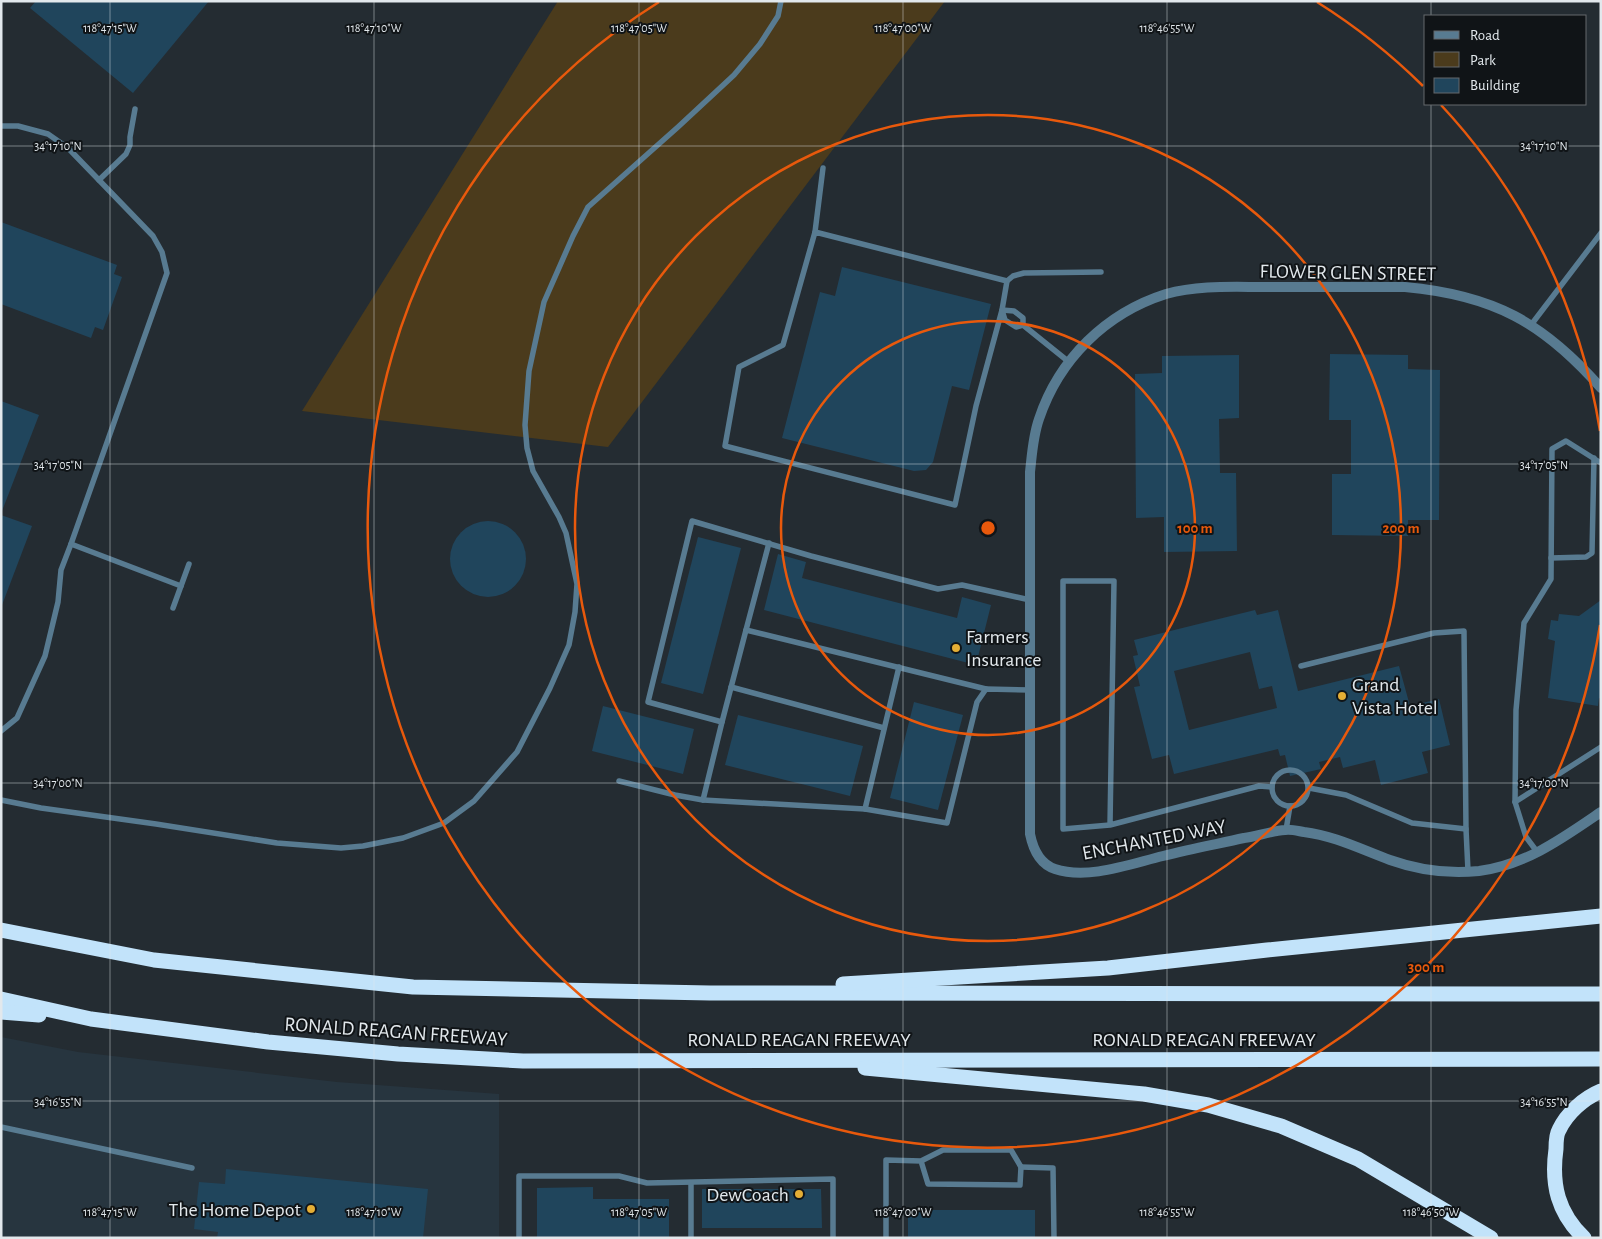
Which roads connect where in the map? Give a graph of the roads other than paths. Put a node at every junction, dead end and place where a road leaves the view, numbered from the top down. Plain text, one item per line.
1 (781, 1) edge
2 (135, 109) dead end
3 (1, 126) edge
4 (823, 168) dead end
5 (100, 180) junction
6 (815, 232) junction
7 (1601, 233) edge
8 (1101, 272) dead end
9 (1006, 281) junction
10 (1002, 310) junction
11 (1023, 325) junction
12 (1531, 325) junction
13 (1102, 328) joint
14 (1068, 362) junction
15 (1601, 388) edge
16 (1594, 458) junction
17 (1601, 463) edge
18 (769, 543) junction
19 (70, 544) junction
20 (1551, 558) junction
21 (189, 564) dead end
22 (181, 586) junction
23 (1030, 600) junction
24 (173, 608) dead end
25 (746, 630) junction
26 (1302, 666) dead end
27 (899, 667) junction
28 (731, 687) junction
29 (986, 689) junction
30 (1030, 690) junction
31 (722, 722) junction
32 (884, 728) junction
33 (1, 731) edge
34 (1601, 747) edge
35 (619, 781) dead end
36 (1272, 787) junction
37 (1309, 788) junction
38 (1, 800) edge
39 (703, 800) junction
40 (1515, 802) junction
41 (1290, 806) junction
42 (865, 809) junction
43 (1601, 812) edge
44 (1110, 825) junction
45 (1466, 829) junction
46 (1286, 830) junction
47 (1538, 853) junction
48 (1468, 871) junction
49 (1601, 916) edge
50 (1, 930) edge
51 (710, 993) junction
52 (1601, 994) edge
53 (1, 999) edge
54 (1, 1012) edge
55 (91, 1019) junction
56 (761, 1059) junction
57 (1601, 1059) edge
58 (1601, 1091) edge
59 (1, 1127) edge
60 (921, 1161) junction
61 (1021, 1167) junction
62 (192, 1168) dead end
63 (691, 1183) junction
64 (519, 1238) edge
65 (692, 1238) edge
66 (833, 1238) edge
67 (886, 1238) edge
68 (1054, 1238) edge
69 (1491, 1238) edge
70 (1584, 1238) edge

1 - 38 lane
2 - 5 lane
3 - 5 lane
4 - 6 lane
5 - 19 lane
6 - 9 lane
6 - 10 lane
7 - 12 lane
8 - 9 lane
9 - 10 lane
10 - 11 lane
10 - 11 lane
11 - 14 lane
12 - 13 street, FLOWER GLEN STREET
12 - 15 street, FLOWER GLEN STREET
13 - 14 street, ENCHANTED WAY
14 - 23 street, ENCHANTED WAY
16 - 17 lane
16 - 20 lane
16 - 20 lane
18 - 23 lane
18 - 25 lane
18 - 31 lane
19 - 22 lane
19 - 33 lane
20 - 40 lane
21 - 22 lane
22 - 24 lane
23 - 30 street, ENCHANTED WAY
25 - 27 lane
25 - 28 lane
26 - 45 lane
27 - 29 lane
27 - 32 lane
28 - 31 lane
28 - 32 lane
29 - 30 lane
29 - 42 lane
30 - 46 street, ENCHANTED WAY
31 - 39 lane
32 - 42 lane
34 - 40 lane
35 - 39 lane
36 - 37 lane
36 - 41 lane
36 - 44 lane
37 - 41 lane
37 - 45 lane
39 - 42 lane
40 - 47 lane
41 - 46 lane
43 - 47 street, ENCHANTED WAY
44 - 44 lane
45 - 48 lane
46 - 48 street, ENCHANTED WAY
47 - 48 street, ENCHANTED WAY
49 - 51 highway
50 - 51 highway
51 - 52 highway
53 - 55 highway, RONALD REAGAN FREEWAY
54 - 55 highway
55 - 56 highway, RONALD REAGAN FREEWAY
56 - 57 highway, RONALD REAGAN FREEWAY
56 - 69 highway
58 - 70 highway
59 - 62 lane
60 - 61 lane
60 - 61 lane
60 - 67 lane
61 - 68 lane
63 - 64 lane
63 - 65 lane
63 - 66 lane

